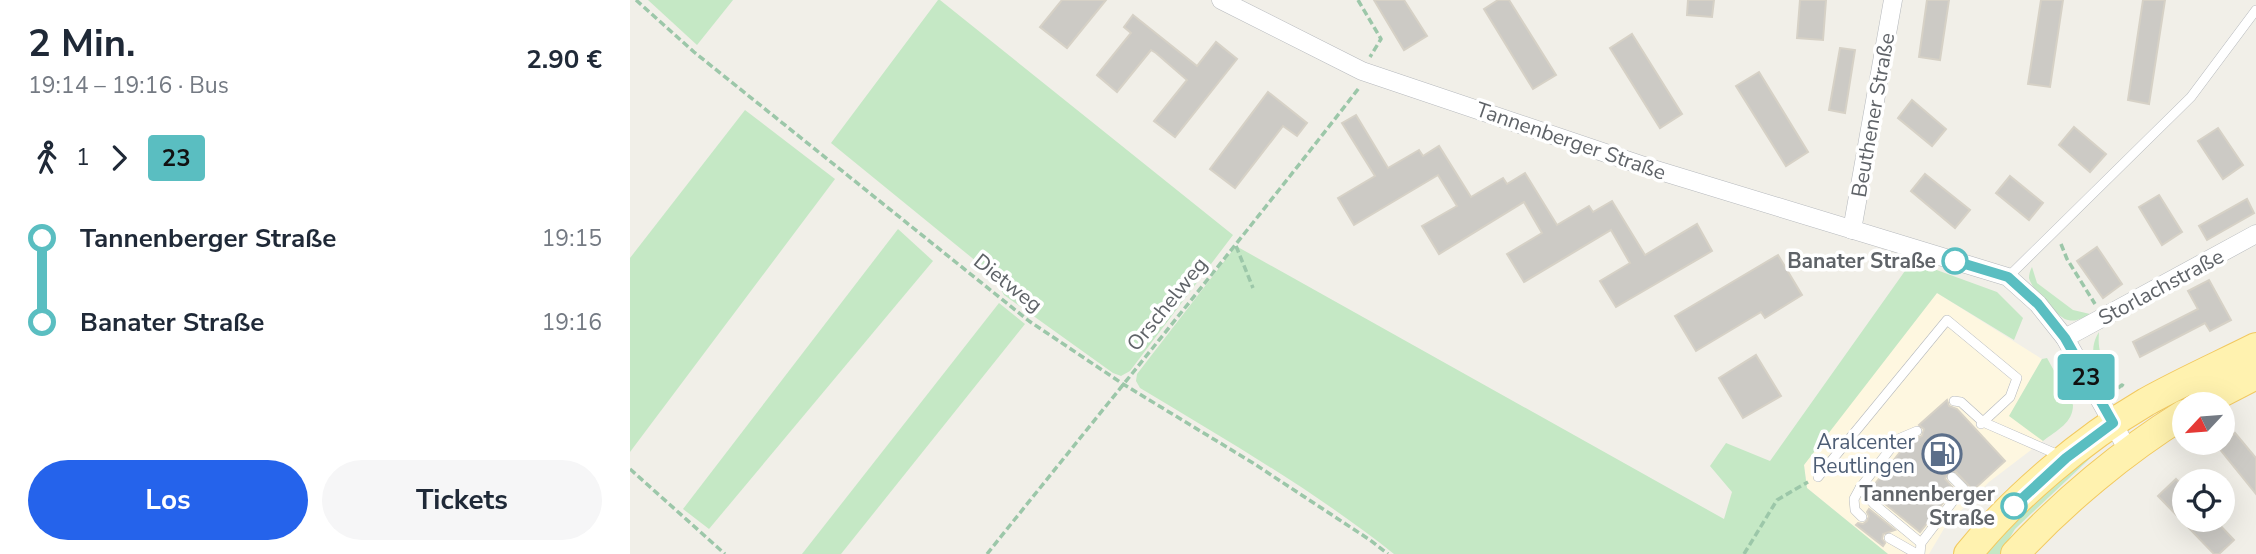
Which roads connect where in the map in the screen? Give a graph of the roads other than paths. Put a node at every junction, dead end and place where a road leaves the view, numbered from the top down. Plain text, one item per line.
1 (1221, 0) edge
2 (1893, 0) edge
3 (2256, 10) edge
4 (1852, 230) junction
5 (2256, 234) edge
6 (2008, 277) junction
7 (2065, 338) junction
8 (2256, 347) edge
9 (2256, 375) edge
10 (2223, 392) edge
11 (1954, 401) dead end
12 (2172, 422) edge
13 (2113, 423) junction
14 (1981, 424) junction
15 (1917, 431) dead end
16 (2129, 452) junction
17 (2066, 458) junction
18 (1818, 477) road end
19 (1952, 477) dead end
20 (1860, 488) junction
21 (1862, 517) dead end
22 (1889, 538) dead end
23 (1921, 544) junction
24 (1919, 554) edge
25 (1968, 554) edge
26 (2015, 554) edge

1 - 4 street, Tannenberger Straße
2 - 4 street, Beuthener Straße
3 - 6 lane
4 - 6 street, Tannenberger Straße
5 - 7 street, Storlachstraße
6 - 7 street, Tannenberger Straße
7 - 13 street, Tannenberger Straße
8 - 13 main road
9 - 10 main road
11 - 14 lane
12 - 16 main road
13 - 16 street, Tannenberger Straße
13 - 17 main road
14 - 17 lane
14 - 18 lane
15 - 20 lane
16 - 26 main road
17 - 25 main road
19 - 23 lane
20 - 21 lane
20 - 23 lane
22 - 24 lane
23 - 24 lane

